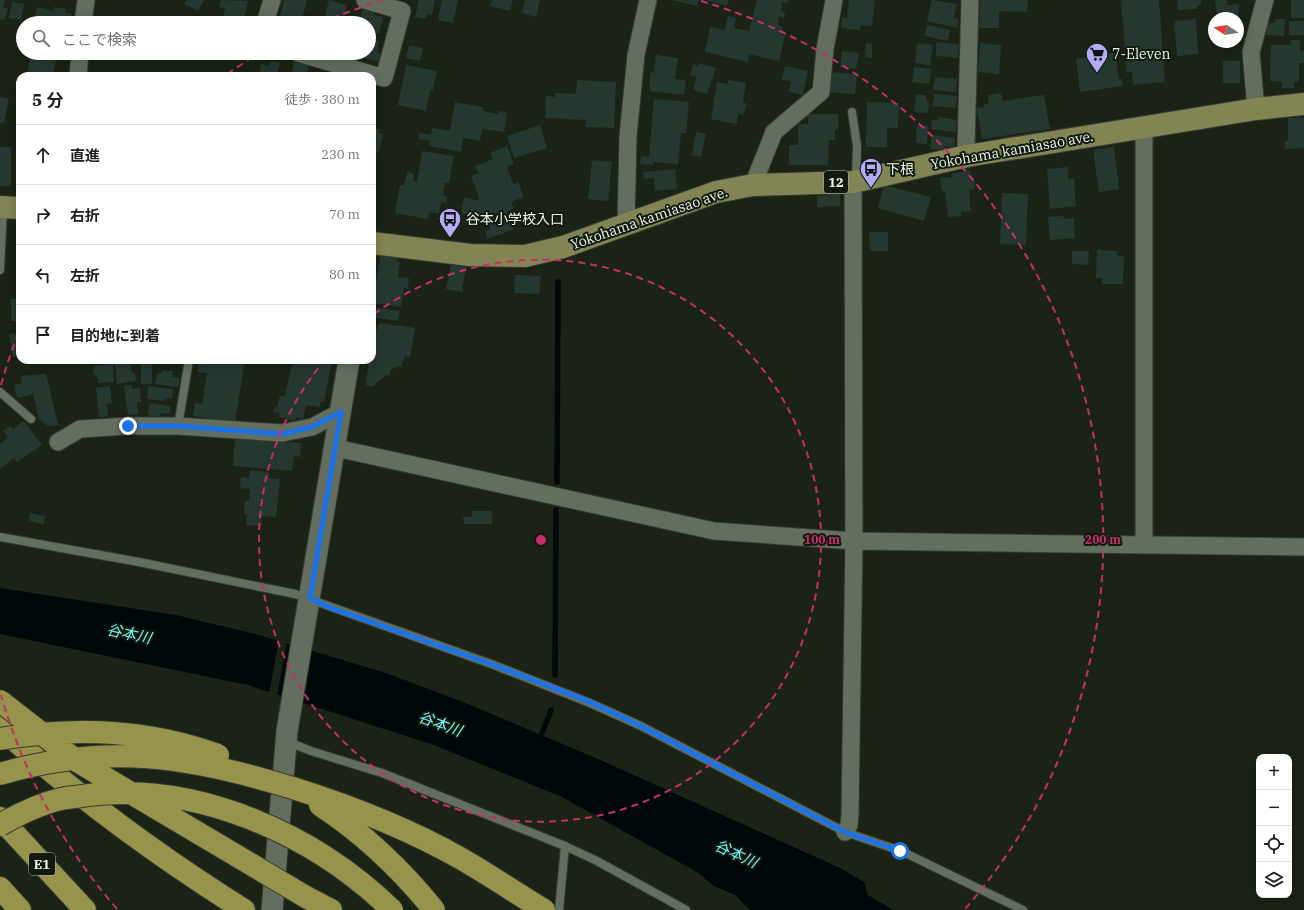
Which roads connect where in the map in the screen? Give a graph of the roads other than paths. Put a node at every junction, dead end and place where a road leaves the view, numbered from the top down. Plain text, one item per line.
1 (86, 0) edge
2 (272, 0) edge
3 (365, 0) edge
4 (648, 0) edge
5 (834, 0) edge
6 (1265, 0) edge
7 (968, 1) edge
8 (84, 16) edge
9 (267, 16) edge
10 (79, 60) edge
11 (322, 60) edge
12 (78, 72) edge
13 (363, 72) edge
14 (376, 76) edge
15 (1304, 104) edge
16 (1256, 109) junction
17 (852, 112) dead end
18 (1144, 128) junction
19 (967, 156) junction
20 (854, 181) junction
21 (753, 185) junction
22 (8, 207) edge
23 (626, 226) junction
24 (376, 243) edge
25 (0, 270) edge
26 (187, 364) edge
27 (348, 364) edge
28 (0, 392) edge
29 (341, 412) junction
30 (31, 419) dead end
31 (178, 426) junction
32 (58, 442) dead end
33 (336, 448) junction
34 (0, 537) edge
35 (854, 541) junction
36 (1144, 544) junction
37 (1304, 547) edge
38 (309, 603) junction
39 (0, 701) edge
40 (0, 727) edge
41 (287, 736) junction
42 (0, 739) edge
43 (0, 774) edge
44 (0, 818) edge
45 (0, 825) edge
46 (845, 832) junction
47 (565, 846) junction
48 (0, 888) edge
49 (20, 910) edge
50 (85, 910) edge
51 (244, 910) edge
52 (272, 910) edge
53 (332, 910) edge
54 (392, 910) edge
55 (434, 910) edge
56 (544, 910) edge
57 (559, 910) edge
58 (686, 910) edge
59 (1023, 910) edge

1 - 8 street
2 - 9 street
3 - 14 street
4 - 23 street
5 - 21 street
6 - 16 street
7 - 19 street
10 - 12 street
11 - 13 street
15 - 16 main road, Yokohama kamiasao ave. / 12
16 - 18 main road, Yokohama kamiasao ave. / 12
17 - 20 lane
18 - 19 main road, Yokohama kamiasao ave. / 12
18 - 36 street
19 - 20 main road, Yokohama kamiasao ave. / 12
20 - 21 main road, Yokohama kamiasao ave. / 12
20 - 35 street
21 - 23 main road, Yokohama kamiasao ave. / 12
22 - 25 lane
23 - 24 main road, Yokohama kamiasao ave. / 12
26 - 31 lane
27 - 29 street
28 - 30 lane
29 - 31 street
29 - 33 street
31 - 32 street
33 - 35 street
33 - 38 street
34 - 38 lane
35 - 36 street
35 - 46 street
36 - 37 street
38 - 41 street
38 - 46 lane
39 - 53 highway, bridge
40 - 51 highway, bridge
41 - 47 lane
41 - 52 street
42 - 55 highway, bridge
43 - 56 highway, bridge
44 - 50 highway, E1
45 - 54 highway, bridge
46 - 59 lane
47 - 57 lane
47 - 58 lane
48 - 49 highway

